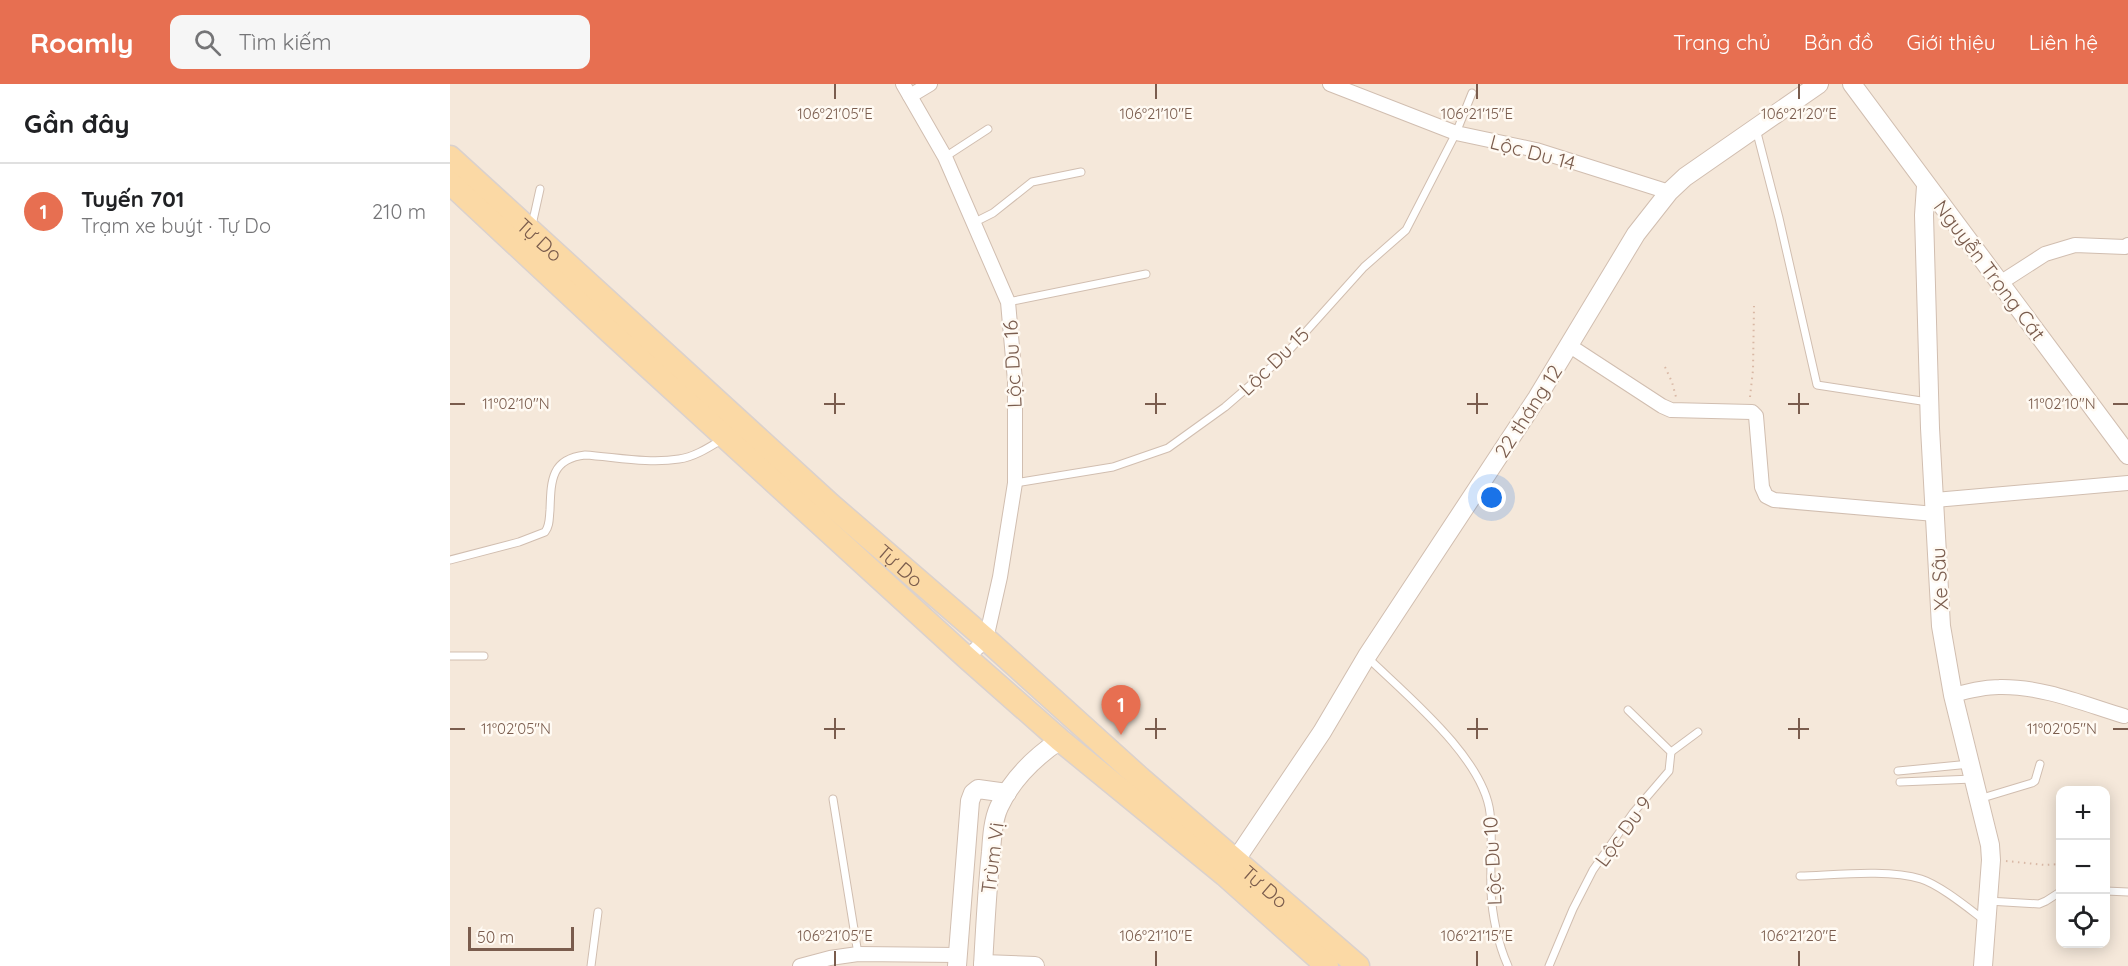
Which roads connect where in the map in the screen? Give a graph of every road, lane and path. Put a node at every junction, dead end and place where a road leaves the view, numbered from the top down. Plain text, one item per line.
1 (930, 84) edge
2 (1330, 84) edge
3 (1819, 84) edge
4 (1852, 84) edge
5 (906, 90) edge
6 (1472, 93) dead end
7 (988, 129) dead end
8 (1756, 129) junction
9 (1456, 133) junction
10 (450, 156) edge
11 (945, 157) junction
12 (1082, 172) dead end
13 (450, 183) edge
14 (1926, 186) junction
15 (540, 189) dead end
16 (1669, 192) junction
17 (974, 223) junction
18 (530, 230) junction
19 (2128, 245) edge
20 (1146, 274) dead end
21 (2000, 283) junction
22 (1008, 302) junction
23 (1754, 306) dead end
24 (1570, 346) junction
25 (1665, 367) dead end
26 (1929, 402) junction
27 (1678, 411) junction
28 (1752, 412) junction
29 (727, 437) junction
30 (2128, 455) edge
31 (1015, 483) junction
32 (2128, 483) edge
33 (1935, 507) junction
34 (450, 560) edge
35 (986, 639) junction
36 (450, 656) edge
37 (484, 656) dead end
38 (1366, 657) junction
39 (967, 658) junction
40 (1953, 695) junction
41 (1628, 710) dead end
42 (2124, 716) dead end
43 (1698, 732) dead end
44 (1060, 740) junction
45 (1671, 752) junction
46 (2040, 764) dead end
47 (1898, 771) dead end
48 (1972, 772) junction
49 (1900, 782) dead end
50 (1007, 794) junction
51 (833, 799) dead end
52 (1979, 799) junction
53 (1991, 860) junction
54 (2056, 864) edge
55 (1230, 868) junction
56 (1800, 876) dead end
57 (2110, 891) edge
58 (2128, 892) edge
59 (2058, 894) edge
60 (1988, 901) junction
61 (598, 912) dead end
62 (1986, 922) junction
63 (858, 954) junction
64 (957, 961) edge
65 (1317, 963) edge
66 (983, 965) edge
67 (591, 966) edge
68 (800, 966) edge
69 (1035, 966) edge
70 (1358, 966) edge
71 (1508, 966) edge
72 (1549, 966) edge
73 (1983, 966) edge

1 - 5 street
2 - 9 street, Lộc Du 14
3 - 8 street, 22 tháng 12
4 - 14 street, Nguyễn Trọng Cát
5 - 11 street, Lộc Du 16
6 - 9 lane, Lộc Du 15
7 - 11 lane
8 - 16 street, 22 tháng 12
8 - 26 lane
9 - 16 street, Lộc Du 14
9 - 31 lane, Lộc Du 15
10 - 18 main road, Tự Do
11 - 17 street, Lộc Du 16
12 - 17 lane
13 - 29 main road, Tự Do
14 - 21 street, Nguyễn Trọng Cát
14 - 26 street, Xe Sâu
15 - 18 lane
16 - 24 street, 22 tháng 12
17 - 22 street, Lộc Du 16
18 - 35 main road, Tự Do
19 - 21 street
20 - 22 lane
21 - 30 street, Nguyễn Trọng Cát
22 - 31 street, Lộc Du 16
23 - 28 path
24 - 27 street
24 - 38 street, 22 tháng 12
25 - 27 path
26 - 33 street, Xe Sâu
27 - 28 street
28 - 33 street
29 - 34 lane
29 - 39 main road, Tự Do
31 - 35 street, Lộc Du 16
32 - 33 street
33 - 40 street, Xe Sâu
35 - 39 street
35 - 55 main road, Tự Do
36 - 37 lane
38 - 55 street, 22 tháng 12
38 - 71 lane, Lộc Du 10
39 - 44 main road, Tự Do
40 - 42 street
40 - 48 street, Xe Sâu
41 - 45 lane
43 - 45 lane
44 - 50 street, Trùm Vị
44 - 55 main road, Tự Do
45 - 72 lane, Lộc Du 9
46 - 52 lane
47 - 48 lane
48 - 49 lane
48 - 52 street, Xe Sâu
50 - 64 street
50 - 66 street, Trùm Vị
51 - 63 lane
52 - 53 street, Xe Sâu
53 - 54 path
53 - 60 street, Xe Sâu
55 - 65 main road, Tự Do
55 - 70 main road, Tự Do
56 - 62 lane
57 - 58 lane
59 - 60 lane
60 - 62 street, Xe Sâu
61 - 67 lane
62 - 73 street, Xe Sâu
63 - 64 street
63 - 68 street
66 - 69 street

